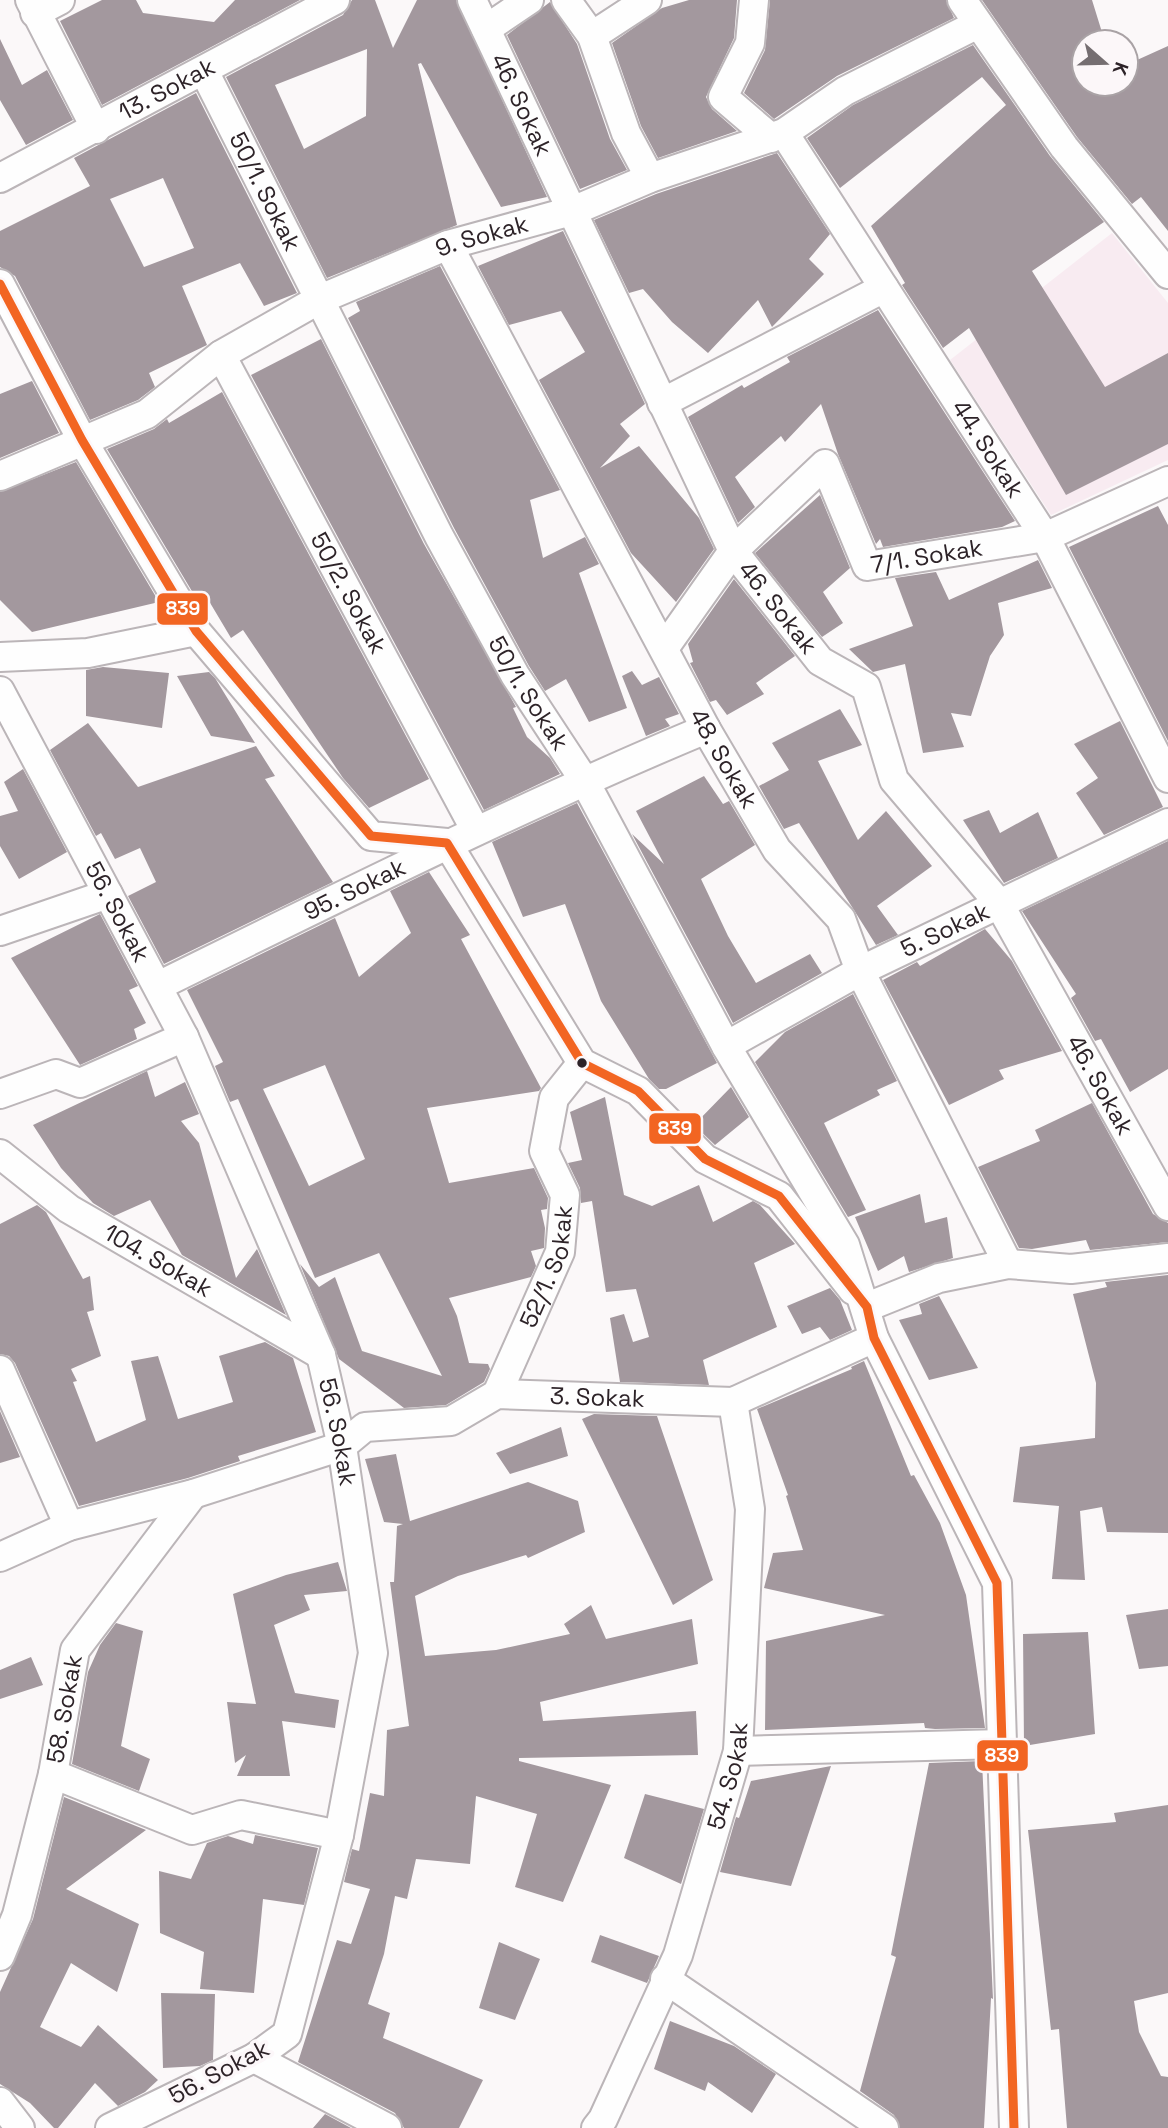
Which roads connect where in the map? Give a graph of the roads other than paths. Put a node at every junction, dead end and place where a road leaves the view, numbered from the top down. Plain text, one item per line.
1 (472, 0) edge
2 (529, 0) edge
3 (566, 0) edge
4 (646, 0) edge
5 (754, 0) edge
6 (962, 0) edge
7 (42, 4) edge
8 (321, 4) edge
9 (978, 24) junction
10 (486, 29) junction
11 (592, 36) junction
12 (204, 71) junction
13 (96, 129) junction
14 (777, 135) junction
15 (0, 178) edge
16 (650, 178) junction
17 (575, 210) junction
18 (448, 245) junction
19 (1168, 274) edge
20 (0, 284) edge
21 (884, 288) junction
22 (318, 300) junction
23 (221, 355) junction
24 (662, 403) junction
25 (82, 440) junction
26 (0, 476) edge
27 (1168, 481) edge
28 (1045, 537) junction
29 (733, 551) junction
30 (196, 631) junction
31 (664, 647) junction
32 (0, 657) edge
33 (0, 691) edge
34 (706, 729) junction
35 (1168, 778) edge
36 (584, 780) junction
37 (1168, 822) edge
38 (476, 831) junction
39 (447, 843) junction
40 (108, 894) junction
41 (998, 902) junction
42 (0, 931) edge
43 (860, 971) junction
44 (158, 986) junction
45 (184, 1037) junction
46 (726, 1046) junction
47 (582, 1063) junction
48 (0, 1094) edge
49 (0, 1154) edge
50 (1168, 1206) edge
51 (1168, 1258) edge
52 (1008, 1264) junction
53 (867, 1307) junction
54 (874, 1338) junction
55 (321, 1355) junction
56 (0, 1370) edge
57 (497, 1394) junction
58 (733, 1402) junction
59 (342, 1446) junction
60 (193, 1494) junction
61 (69, 1526) junction
62 (0, 1557) edge
63 (1002, 1744) junction
64 (738, 1751) junction
65 (53, 1773) junction
66 (339, 1835) junction
67 (0, 1956) edge
68 (665, 1979) junction
69 (254, 2058) junction
70 (0, 2102) edge
71 (20, 2128) edge
72 (110, 2128) edge
73 (387, 2128) edge
74 (596, 2128) edge
75 (884, 2128) edge
76 (1014, 2128) edge

1 - 10 street, 46. Sokak
2 - 10 street
3 - 11 street
4 - 11 street
5 - 14 street, 44. Sokak
6 - 9 street
7 - 13 street
8 - 12 street, 13. Sokak
9 - 14 street, 9. Sokak
9 - 19 street
10 - 17 street, 46. Sokak
11 - 16 street
12 - 13 street, 13. Sokak
12 - 22 street, 50/1. Sokak
13 - 15 street, 13. Sokak
14 - 16 street, 9. Sokak
14 - 21 street, 44. Sokak
16 - 17 street, 9. Sokak
17 - 18 street, 9. Sokak
17 - 24 street, 46. Sokak
18 - 22 street, 9. Sokak
18 - 31 street, 48. Sokak
20 - 25 street
21 - 24 street
21 - 28 street, 44. Sokak
22 - 23 street, 9. Sokak
22 - 36 street, 50/1. Sokak
23 - 25 street, 9. Sokak
23 - 38 street, 50/2. Sokak
24 - 29 street, 46. Sokak
25 - 26 street, 9. Sokak
25 - 30 street
27 - 28 street
28 - 29 street, 7/1. Sokak
28 - 35 street, 44. Sokak
29 - 31 street, 7/1. Sokak
29 - 41 street, 46. Sokak
30 - 32 street
30 - 39 street
31 - 34 street, 48. Sokak
33 - 40 street, 56. Sokak
34 - 36 street, 95. Sokak
34 - 43 street, 48. Sokak
36 - 38 street, 95. Sokak
36 - 46 street, 50/1. Sokak
37 - 41 street, 5. Sokak
38 - 39 street, 95. Sokak
39 - 44 street, 95. Sokak
39 - 47 street
40 - 42 street
40 - 44 street, 56. Sokak
41 - 43 street, 5. Sokak
41 - 50 street, 46. Sokak
43 - 46 street, 5. Sokak
43 - 52 street, 48. Sokak
44 - 45 street, 56. Sokak
45 - 48 street
45 - 55 street, 56. Sokak
46 - 53 street, 50/1. Sokak
47 - 53 street
47 - 57 street, 52/1. Sokak
49 - 55 street, 104. Sokak
51 - 52 street
52 - 53 street
53 - 54 street
54 - 58 street, 3. Sokak
54 - 63 street
55 - 59 street, 56. Sokak
56 - 61 street
57 - 58 street, 3. Sokak
57 - 59 street
58 - 64 street, 54. Sokak
59 - 60 street
59 - 66 street, 56. Sokak
60 - 61 street
60 - 65 street, 58. Sokak
61 - 62 street
63 - 64 street
63 - 76 street
64 - 68 street, 54. Sokak
65 - 66 street
65 - 67 street, 58. Sokak
66 - 69 street, 56. Sokak
68 - 74 street, 54. Sokak
68 - 75 street
69 - 72 street, 56. Sokak
69 - 73 street
70 - 71 street

